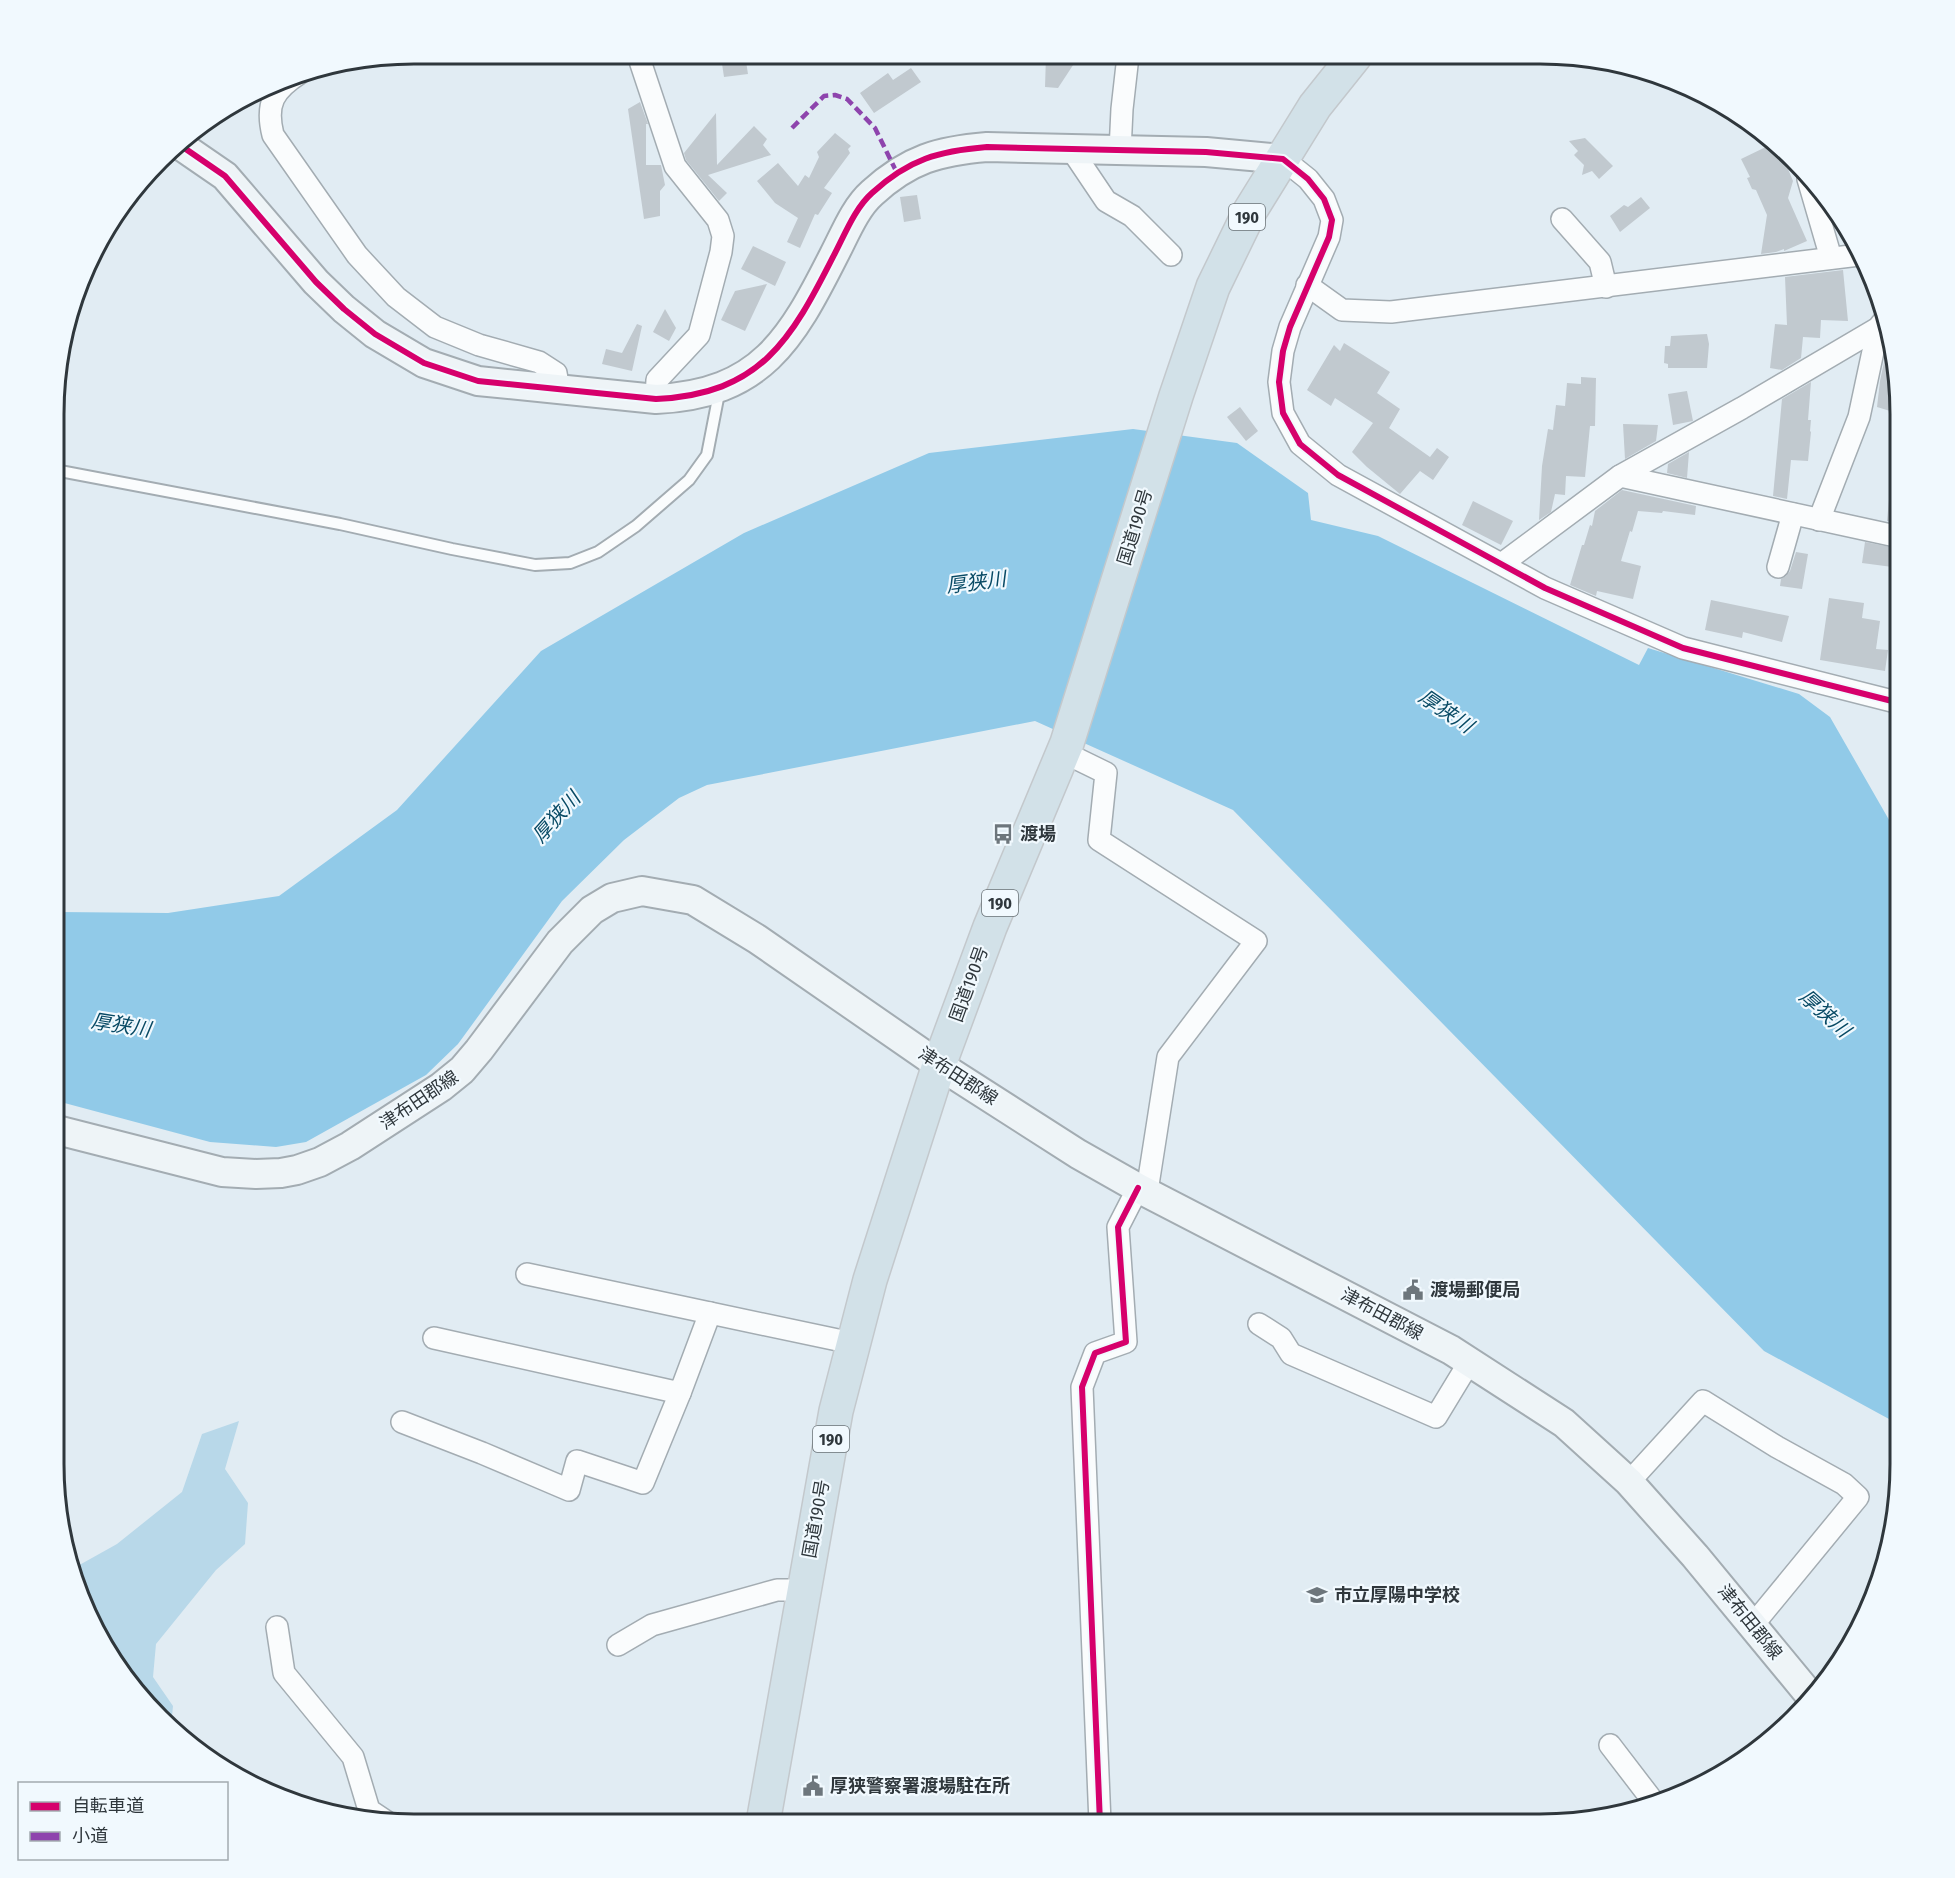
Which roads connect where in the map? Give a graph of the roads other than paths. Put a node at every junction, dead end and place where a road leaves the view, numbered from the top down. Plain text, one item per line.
1 (641, 64) edge
2 (1127, 64) edge
3 (1349, 64) edge
4 (278, 92) edge
5 (186, 149) edge
6 (1071, 149) junction
7 (1120, 151) junction
8 (1283, 159) junction
9 (1812, 194) edge
10 (1562, 219) dead end
11 (1171, 255) dead end
12 (1852, 256) edge
13 (1831, 258) junction
14 (1307, 285) junction
15 (1606, 287) junction
16 (1879, 325) edge
17 (1880, 330) edge
18 (720, 388) junction
19 (559, 390) junction
20 (656, 399) junction
21 (64, 472) edge
22 (1620, 476) junction
23 (1793, 514) junction
24 (1819, 520) junction
25 (1890, 535) edge
26 (1503, 563) junction
27 (1778, 567) dead end
28 (1890, 698) edge
29 (1065, 748) junction
30 (939, 1065) junction
31 (64, 1132) edge
32 (1143, 1189) junction
33 (527, 1274) dead end
34 (710, 1313) junction
35 (1259, 1324) dead end
36 (434, 1338) dead end
37 (852, 1343) junction
38 (1470, 1361) junction
39 (680, 1393) junction
40 (402, 1422) dead end
41 (1629, 1482) junction
42 (804, 1590) junction
43 (1752, 1626) junction
44 (277, 1628) dead end
45 (618, 1646) dead end
46 (1806, 1691) edge
47 (1610, 1745) dead end
48 (1649, 1796) edge
49 (371, 1811) edge
50 (765, 1814) edge
51 (1100, 1814) edge

1 - 20 street
2 - 7 street
3 - 8 highway, 国道190号 / 190
4 - 19 street
5 - 19 main road
6 - 7 main road
6 - 11 street
6 - 18 main road
7 - 8 main road
8 - 14 street
8 - 29 highway, 国道190号 / 190
9 - 13 street
10 - 15 street
12 - 13 street
13 - 15 street
14 - 15 street
14 - 26 street
16 - 22 street
17 - 24 street
18 - 20 main road
18 - 21 lane
19 - 20 main road
22 - 23 street
22 - 26 street
23 - 24 street
23 - 27 street
24 - 25 street
26 - 28 street
29 - 30 highway, 国道190号 / 190
29 - 32 street
30 - 31 main road, 津布田郡線
30 - 32 main road, 津布田郡線
30 - 37 highway, 国道190号 / 190
32 - 38 main road, 津布田郡線
32 - 51 street
33 - 34 street
34 - 37 street
34 - 39 street
35 - 38 street
36 - 39 street
37 - 42 highway, 国道190号 / 190
38 - 41 main road, 津布田郡線
39 - 40 street
41 - 43 main road, 津布田郡線
41 - 43 street
42 - 45 street
42 - 50 highway, 国道190号 / 190
43 - 46 main road, 津布田郡線
44 - 49 street
47 - 48 street

